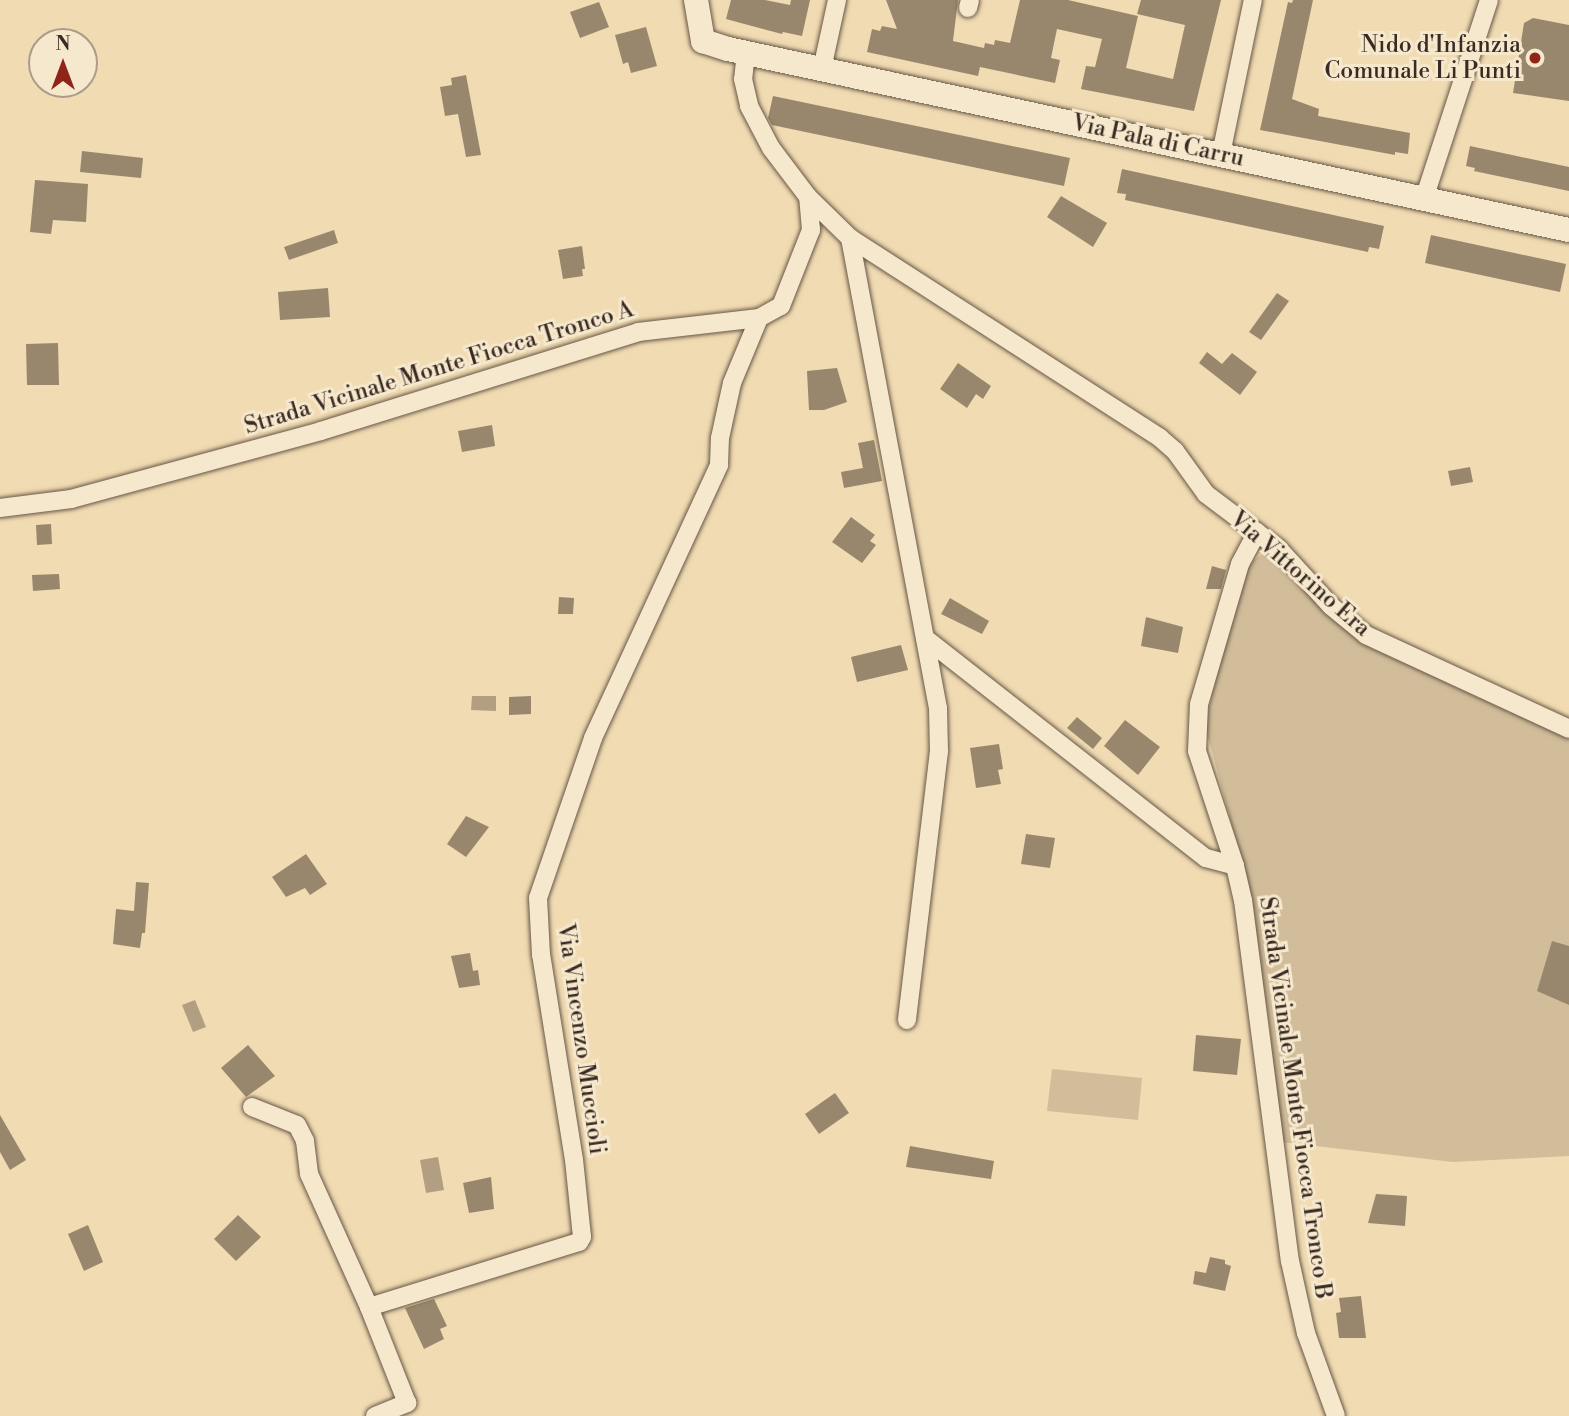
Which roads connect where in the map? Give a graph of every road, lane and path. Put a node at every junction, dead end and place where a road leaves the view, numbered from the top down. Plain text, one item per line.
1 (696, 0) edge
2 (837, 0) edge
3 (1254, 0) edge
4 (1489, 0) edge
5 (746, 52) junction
6 (822, 69) junction
7 (1221, 154) junction
8 (808, 197) junction
9 (1424, 199) junction
10 (1569, 230) edge
11 (850, 237) junction
12 (759, 318) junction
13 (0, 508) edge
14 (1257, 532) junction
15 (925, 638) junction
16 (1569, 729) edge
17 (1235, 866) junction
18 (907, 1020) dead end
19 (252, 1107) dead end
20 (369, 1307) junction
21 (410, 1409) edge
22 (375, 1416) edge
23 (1336, 1416) edge

1 - 5 street
2 - 6 street
3 - 7 street
4 - 9 street
5 - 6 street, Via Pala di Carru
5 - 8 street, Via Vittorino Era
6 - 7 street, Via Pala di Carru
7 - 9 street, Via Pala di Carru
8 - 11 street, Via Vittorino Era
8 - 12 street
9 - 10 street, Via Pala di Carru
11 - 14 street, Via Vittorino Era
11 - 15 street
12 - 13 street, Strada Vicinale Monte Fiocca Tronco A
12 - 20 street, Via Vincenzo Muccioli
14 - 16 street, Via Vittorino Era
14 - 17 street, Strada Vicinale Monte Fiocca Tronco B
15 - 17 street
15 - 18 street
17 - 23 street, Strada Vicinale Monte Fiocca Tronco B
19 - 20 street
20 - 21 street
21 - 22 street

